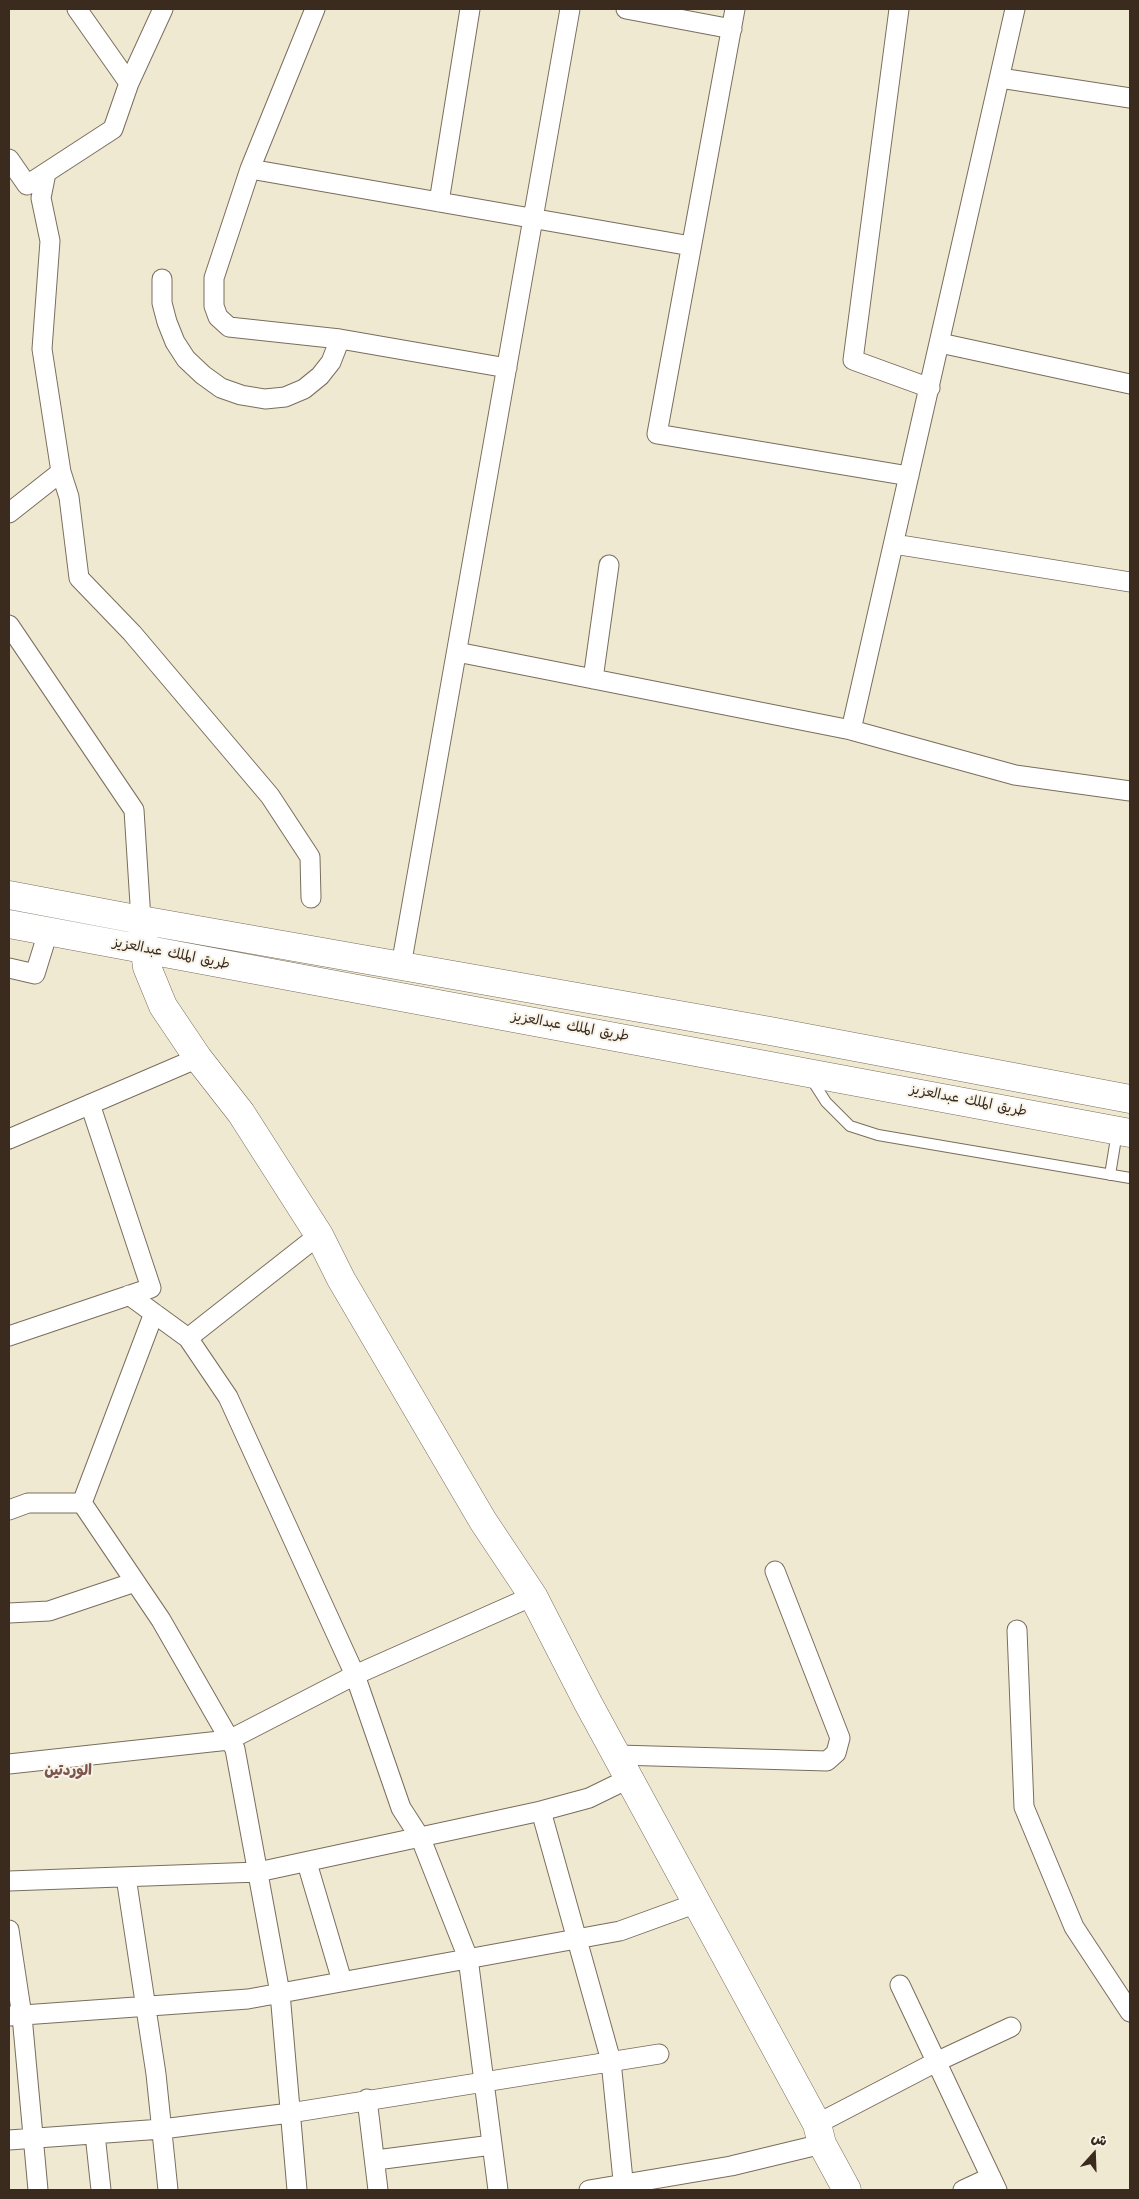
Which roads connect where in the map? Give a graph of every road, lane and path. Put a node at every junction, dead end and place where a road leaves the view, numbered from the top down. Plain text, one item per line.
1 (77, 9) edge
2 (162, 9) edge
3 (315, 9) edge
4 (470, 9) edge
5 (570, 9) edge
6 (626, 9) edge
7 (735, 9) edge
8 (899, 9) edge
9 (1015, 9) edge
10 (732, 28) junction
11 (1000, 78) junction
12 (129, 83) junction
13 (1130, 98) edge
14 (9, 159) edge
15 (250, 169) junction
16 (46, 173) junction
17 (439, 202) junction
18 (533, 218) junction
19 (691, 246) junction
20 (162, 279) dead end
21 (340, 339) junction
22 (940, 343) junction
23 (507, 368) junction
24 (1130, 384) edge
25 (930, 388) junction
26 (61, 472) junction
27 (909, 476) junction
28 (9, 512) edge
29 (894, 544) junction
30 (609, 565) dead end
31 (1130, 582) edge
32 (9, 625) edge
33 (457, 652) junction
34 (593, 679) junction
35 (851, 730) junction
36 (1130, 791) edge
37 (9, 895) edge
38 (311, 898) dead end
39 (141, 920) junction
40 (9, 924) edge
41 (48, 932) junction
42 (145, 950) junction
43 (401, 966) junction
44 (9, 968) edge
45 (198, 1058) junction
46 (807, 1072) junction
47 (1130, 1099) edge
48 (90, 1104) junction
49 (1124, 1132) edge
50 (9, 1139) edge
51 (1110, 1175) junction
52 (1130, 1178) edge
53 (319, 1235) junction
54 (129, 1295) junction
55 (154, 1313) junction
56 (9, 1336) edge
57 (188, 1338) junction
58 (82, 1503) junction
59 (9, 1510) edge
60 (775, 1571) dead end
61 (135, 1582) junction
62 (533, 1596) junction
63 (9, 1613) edge
64 (1017, 1630) dead end
65 (355, 1675) junction
66 (229, 1740) junction
67 (9, 1764) edge
68 (624, 1767) junction
69 (541, 1811) junction
70 (421, 1839) junction
71 (307, 1863) junction
72 (258, 1872) junction
73 (126, 1877) junction
74 (9, 1881) edge
75 (697, 1903) junction
76 (9, 1930) edge
77 (578, 1939) junction
78 (468, 1958) junction
79 (342, 1981) junction
80 (900, 1985) dead end
81 (280, 1993) junction
82 (146, 2007) junction
83 (1130, 2012) edge
84 (15, 2016) edge
85 (1011, 2027) dead end
86 (659, 2054) dead end
87 (611, 2061) junction
88 (936, 2062) junction
89 (484, 2081) junction
90 (367, 2099) junction
91 (290, 2113) junction
92 (162, 2128) junction
93 (95, 2134) junction
94 (819, 2134) junction
95 (33, 2138) junction
96 (9, 2140) edge
97 (492, 2145) junction
98 (376, 2160) junction
99 (994, 2184) edge
100 (623, 2187) edge
101 (38, 2190) edge
102 (101, 2190) edge
103 (168, 2190) edge
104 (297, 2190) edge
105 (378, 2190) edge
106 (498, 2190) edge
107 (590, 2190) edge
108 (847, 2190) edge
109 (963, 2190) edge

1 - 12 street
2 - 12 street
3 - 15 street
4 - 17 street
5 - 18 street
6 - 10 street
7 - 10 street
8 - 25 street
9 - 11 street
10 - 19 street
11 - 13 street
11 - 22 street
12 - 16 street
14 - 16 street
15 - 17 street
15 - 21 street
16 - 26 street
17 - 18 street
18 - 19 street
18 - 23 street
19 - 27 street
20 - 21 street
21 - 23 street
22 - 24 street
22 - 25 street
23 - 33 street
25 - 27 street
26 - 28 street
26 - 38 street
27 - 29 street
29 - 31 street
29 - 35 street
30 - 34 street
32 - 39 street
33 - 34 street
33 - 43 street
34 - 35 street
35 - 36 street
37 - 39 main road, طريق الملك عبدالعزيز
39 - 42 main road
39 - 43 main road, طريق الملك عبدالعزيز
40 - 41 main road, طريق الملك عبدالعزيز
41 - 42 main road, طريق الملك عبدالعزيز
41 - 44 street
42 - 45 main road
42 - 46 main road, طريق الملك عبدالعزيز
43 - 47 main road, طريق الملك عبدالعزيز
45 - 48 street
45 - 53 main road
46 - 49 main road, طريق الملك عبدالعزيز
46 - 51 lane
48 - 50 street
48 - 54 street
49 - 51 lane
51 - 52 lane
53 - 57 street
53 - 62 main road
54 - 55 street
54 - 56 street
55 - 57 street
55 - 58 street
57 - 65 street
58 - 59 street
58 - 61 street
60 - 68 street
61 - 63 street
61 - 66 street
62 - 65 street
62 - 68 main road
64 - 83 street
65 - 66 street
65 - 70 street
66 - 67 street
66 - 72 street
68 - 69 street
68 - 75 main road
69 - 70 street
69 - 77 street
70 - 71 street
70 - 78 street
71 - 72 street
71 - 79 street
72 - 73 street
72 - 81 street
73 - 74 street
73 - 82 street
75 - 77 street
75 - 94 main road
76 - 84 street
77 - 78 street
77 - 87 street
78 - 79 street
78 - 89 street
79 - 81 street
80 - 88 street
81 - 82 street
81 - 91 street
82 - 84 street
82 - 92 street
84 - 95 street
85 - 88 street
86 - 87 street
87 - 89 street
87 - 100 street
88 - 94 street
88 - 99 street
89 - 90 street
89 - 97 street
90 - 91 street
90 - 98 street
91 - 92 street
91 - 104 street
92 - 93 street
92 - 103 street
93 - 95 street
93 - 102 street
94 - 100 street
94 - 108 main road
95 - 96 street
95 - 101 street
97 - 98 street
97 - 106 street
98 - 105 street
99 - 109 street
100 - 107 street

